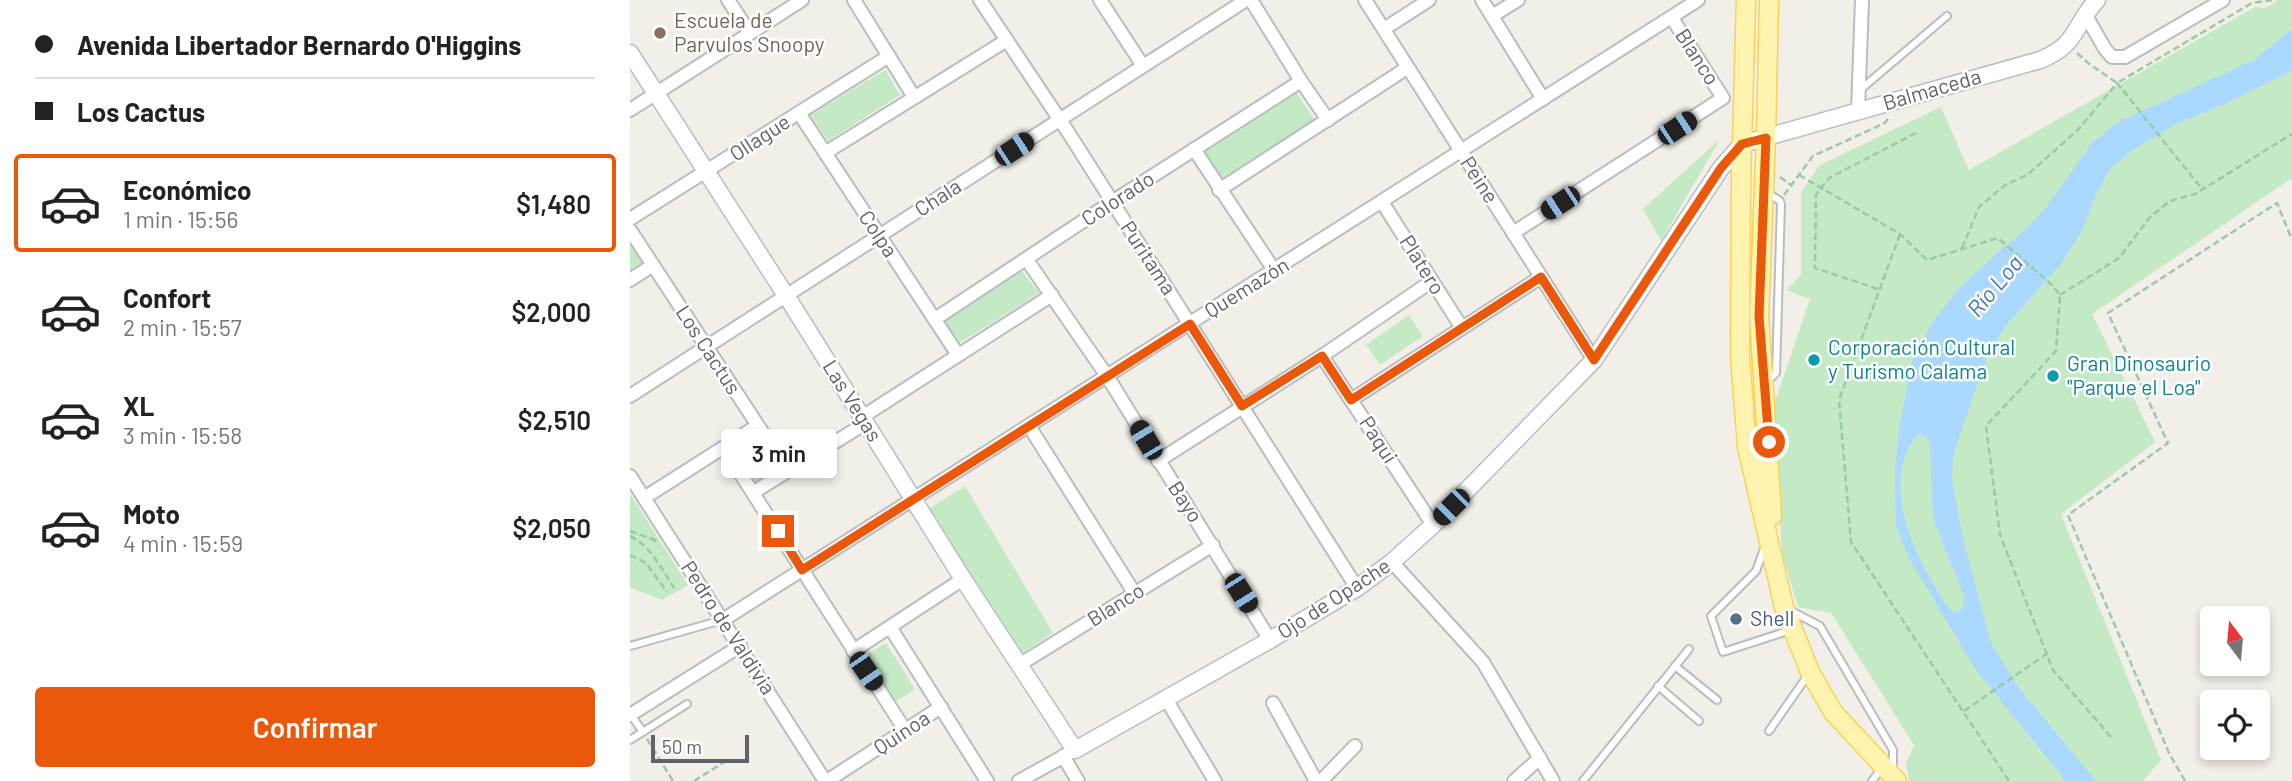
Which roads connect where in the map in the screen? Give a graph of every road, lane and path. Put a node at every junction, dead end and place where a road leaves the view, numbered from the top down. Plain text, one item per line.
1 (729, 0) edge
2 (802, 0) edge
3 (854, 0) edge
4 (1100, 0) edge
5 (1248, 0) edge
6 (1365, 0) edge
7 (1429, 0) edge
8 (1482, 0) edge
9 (1518, 0) edge
10 (1698, 0) edge
11 (1745, 0) edge
12 (1862, 0) edge
13 (2097, 0) edge
14 (2223, 0) edge
15 (982, 1) edge
16 (1767, 3) edge
17 (2085, 14) junction
18 (1492, 16) junction
19 (1947, 16) dead end
20 (1672, 18) junction
21 (1384, 29) junction
22 (750, 33) junction
23 (1007, 40) junction
24 (630, 53) edge
25 (889, 56) junction
26 (1143, 66) junction
27 (1407, 68) junction
28 (1301, 81) junction
29 (1859, 91) junction
30 (655, 93) junction
31 (914, 97) junction
32 (1543, 99) junction
33 (1888, 102) junction
34 (630, 110) edge
35 (1858, 111) junction
36 (799, 113) junction
37 (1059, 120) junction
38 (1328, 120) junction
39 (1918, 132) dead end
40 (2292, 134) edge
41 (1766, 138) junction
42 (1742, 144) junction
43 (1194, 149) junction
44 (1461, 152) junction
45 (825, 153) junction
46 (706, 173) junction
47 (1799, 175) junction
48 (1821, 188) junction
49 (2202, 189) junction
50 (1219, 190) junction
51 (1784, 195) dead end
52 (1112, 202) junction
53 (1382, 202) junction
54 (630, 219) edge
55 (630, 230) edge
56 (1513, 233) junction
57 (1900, 234) junction
58 (879, 236) junction
59 (2292, 240) edge
60 (1962, 248) junction
61 (1027, 260) junction
62 (653, 265) junction
63 (1274, 270) junction
64 (1541, 277) junction
65 (630, 280) edge
66 (1432, 281) junction
67 (1878, 289) junction
68 (1052, 295) junction
69 (2060, 295) junction
70 (786, 296) junction
71 (935, 318) junction
72 (1190, 324) junction
73 (1462, 328) junction
74 (706, 347) junction
75 (958, 355) junction
76 (1322, 356) junction
77 (1594, 360) junction
78 (1107, 376) junction
79 (630, 396) edge
80 (1351, 400) junction
81 (1242, 406) junction
82 (864, 420) junction
83 (757, 426) junction
84 (1029, 426) junction
85 (724, 448) junction
86 (1158, 461) junction
87 (787, 470) junction
88 (630, 475) edge
89 (754, 492) junction
90 (644, 498) junction
91 (913, 499) junction
92 (1433, 525) junction
93 (630, 536) edge
94 (1768, 538) junction
95 (1213, 545) junction
96 (630, 555) edge
97 (1774, 561) junction
98 (1392, 562) junction
99 (802, 570) junction
100 (963, 579) junction
101 (674, 588) dead end
102 (1357, 588) junction
103 (667, 592) dead end
104 (1135, 594) junction
105 (1784, 607) junction
106 (723, 620) junction
107 (890, 627) junction
108 (1793, 629) junction
109 (1270, 640) junction
110 (630, 646) edge
111 (740, 646) junction
112 (1689, 649) dead end
113 (853, 651) junction
114 (2048, 653) junction
115 (1019, 665) junction
116 (1675, 666) junction
117 (1810, 672) junction
118 (1658, 686) junction
119 (1166, 699) junction
120 (1717, 700) dead end
121 (1273, 703) dead end
122 (687, 704) dead end
123 (941, 707) junction
124 (1964, 711) junction
125 (630, 715) edge
126 (1699, 721) dead end
127 (905, 730) junction
128 (1769, 731) dead end
129 (643, 732) junction
130 (2111, 737) dead end
131 (630, 740) edge
132 (1355, 746) dead end
133 (1069, 753) junction
134 (729, 758) dead end
135 (1540, 758) junction
136 (1886, 777) edge
137 (673, 781) edge
138 (694, 781) edge
139 (826, 781) edge
140 (988, 781) edge
141 (1018, 781) edge
142 (1078, 781) edge
143 (1215, 781) edge
144 (1319, 781) edge
145 (1514, 781) edge
146 (1553, 781) edge
147 (1583, 781) edge
148 (2009, 781) edge
149 (2185, 781) edge

1 - 22 street
2 - 22 street
3 - 25 street
4 - 26 street
5 - 26 street, Chala
5 - 28 street
6 - 21 street, Peine
7 - 21 street
8 - 18 street
9 - 18 street
10 - 20 street, Quemazón
11 - 42 main road
12 - 29 street
13 - 17 main road, Balmaceda
14 - 17 street
15 - 23 street, Puritama
16 - 41 main road
17 - 33 main road, Balmaceda
18 - 32 street
19 - 29 lane
20 - 32 street, Quemazón
20 - 56 street, Blanco
21 - 27 street, Peine
22 - 30 street
23 - 31 street
23 - 37 street, Puritama
24 - 30 main road, Las Vegas
25 - 31 street
25 - 36 street, Ollague
26 - 37 street, Chala
27 - 38 street
27 - 44 street, Peine
28 - 38 street
28 - 43 street, Colorado
29 - 35 street
30 - 34 street
30 - 46 main road, Las Vegas
31 - 45 street
32 - 44 street, Quemazón
33 - 35 main road, Balmaceda
33 - 47 path
35 - 41 main road, Balmaceda
36 - 45 street, Colpa
36 - 46 street, Ollague
37 - 52 street, Puritama
37 - 58 street, Chala
38 - 50 street
39 - 48 path
40 - 49 path
41 - 42 main road, Balmaceda
41 - 97 main road
42 - 77 main road, Ojo de Opache
42 - 94 main road
43 - 50 street
43 - 52 street, Colorado
44 - 53 street, Quemazón
44 - 56 street, Peine
45 - 58 street, Colpa
46 - 54 street, Ollague
46 - 70 main road, Las Vegas
47 - 48 path
47 - 51 path
48 - 57 path
48 - 67 path
49 - 60 path
49 - 69 path
50 - 63 street
52 - 61 street, Colorado
52 - 72 street, Puritama
53 - 63 street, Quemazón
53 - 66 street, Platero
55 - 62 street, Los Cactus
56 - 64 street, Peine
57 - 60 path
57 - 67 path
58 - 70 street, Chala
58 - 71 street, Colpa
59 - 149 path
60 - 69 path
61 - 68 street, Bayo
61 - 71 street, Colorado
62 - 65 street
62 - 74 street, Los Cactus
63 - 72 street, Quemazón
64 - 73 street
64 - 77 street, Peine
66 - 73 street, Platero
66 - 76 street
67 - 124 path
68 - 75 street
68 - 78 street, Bayo
69 - 114 path
70 - 74 street, Chala
70 - 82 main road, Las Vegas
71 - 75 street, Colpa
72 - 78 street, Quemazón
72 - 81 street, Puritama
73 - 80 street
74 - 79 street, Chala
74 - 83 street, Los Cactus
75 - 82 street
76 - 80 street, Paqui
76 - 81 street
77 - 92 main road, Ojo de Opache
78 - 84 street, Quemazón
78 - 86 street, Bayo
80 - 92 street, Paqui
81 - 86 street
81 - 102 street, Puritama
82 - 87 street
82 - 91 main road, Las Vegas
83 - 85 street
83 - 87 street, Los Cactus
84 - 91 street, Quemazón
84 - 104 street
85 - 89 street
85 - 90 street
86 - 95 street, Bayo
87 - 89 street
88 - 90 street, Pedro de Valdivia
89 - 99 street
90 - 106 street, Pedro de Valdivia
91 - 99 street, Quemazón
91 - 100 main road, Las Vegas
92 - 98 main road, Ojo de Opache
93 - 101 path
94 - 97 main road
94 - 108 lane
95 - 104 street, Blanco
95 - 109 street, Bayo
96 - 103 path
97 - 105 main road
98 - 102 main road, Ojo de Opache
98 - 135 street
99 - 106 street, Quemazón
99 - 113 street
100 - 107 street
100 - 115 main road, Las Vegas
102 - 109 main road, Ojo de Opache
104 - 115 street, Blanco
105 - 108 main road
105 - 136 lane
106 - 110 lane
106 - 111 street, Pedro de Valdivia
107 - 113 street
107 - 123 street
108 - 117 main road
109 - 119 main road, Ojo de Opache
111 - 125 street
111 - 139 street, Pedro de Valdivia
112 - 116 lane
113 - 127 street
114 - 124 path
114 - 130 path
115 - 133 main road, Las Vegas
116 - 118 lane
116 - 120 lane
117 - 128 lane
117 - 136 main road
118 - 126 lane
118 - 147 lane
119 - 133 main road, Ojo de Opache
119 - 143 street
121 - 144 street
122 - 129 lane
123 - 127 street, Quinoa
123 - 140 street
124 - 148 path
125 - 129 lane
127 - 139 street, Quinoa
129 - 131 lane
129 - 137 path
132 - 144 street
133 - 141 street, Ojo de Opache
133 - 142 street
134 - 138 path
135 - 145 street
135 - 146 street

